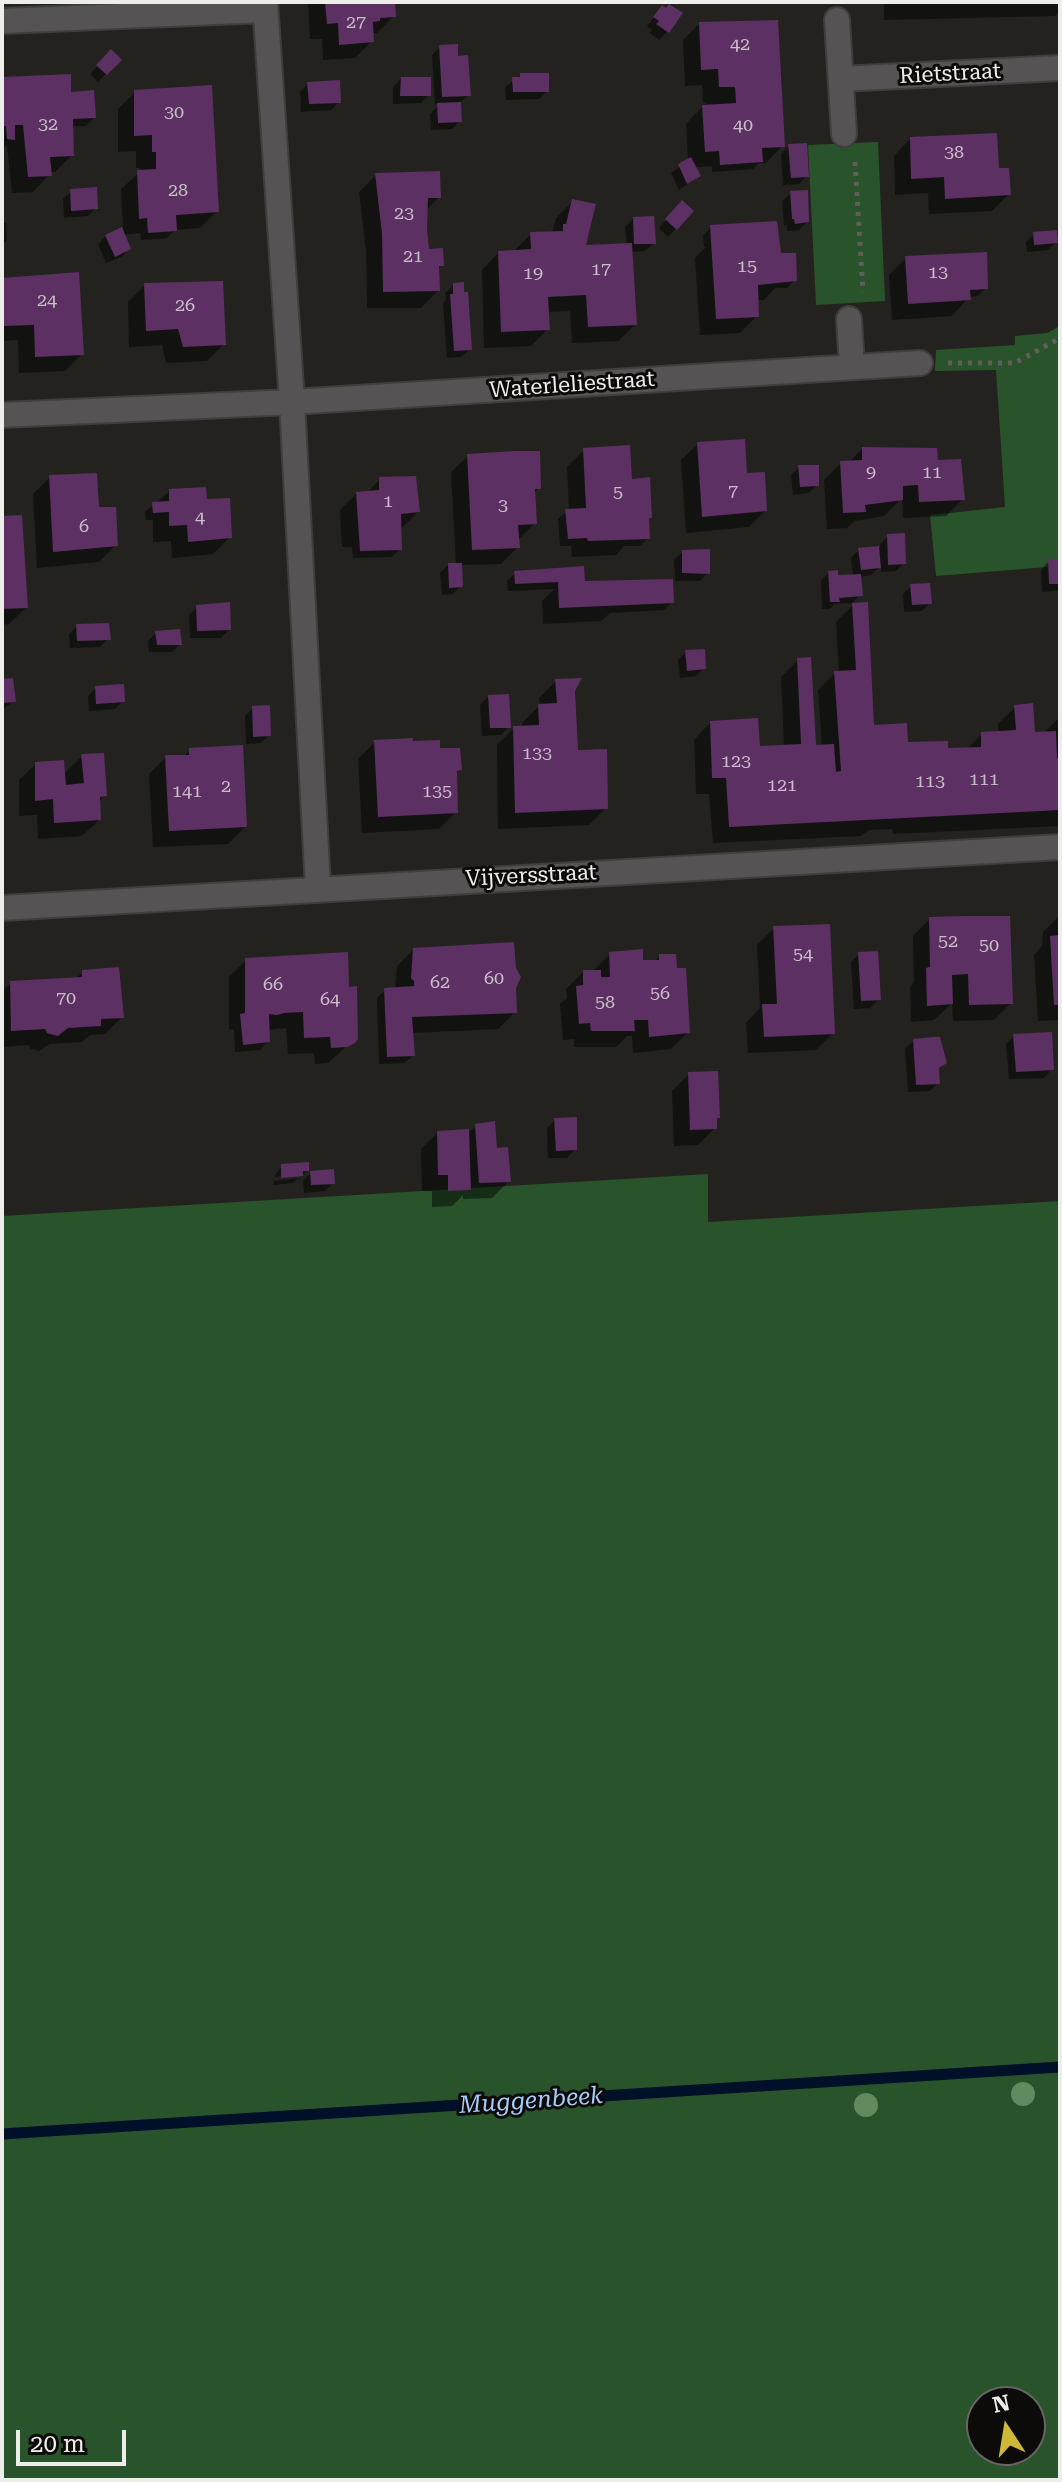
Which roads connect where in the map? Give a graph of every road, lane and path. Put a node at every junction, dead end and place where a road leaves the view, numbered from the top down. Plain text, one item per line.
1 (265, 6) edge
2 (837, 20) dead end
3 (2, 21) edge
4 (1060, 68) edge
5 (841, 79) junction
6 (844, 134) joint
7 (849, 319) joint
8 (1060, 338) edge
9 (920, 363) joint
10 (852, 367) junction
11 (292, 402) junction
12 (2, 415) edge
13 (1060, 847) edge
14 (318, 888) junction
15 (2, 908) edge

1 - 3 street
1 - 11 street
2 - 5 street
4 - 5 street, Rietstraat
5 - 6 street
6 - 7 path
7 - 10 street
8 - 9 path
9 - 10 street, Waterleliestraat
10 - 11 street, Waterleliestraat
11 - 12 street, Waterleliestraat
11 - 14 street
13 - 14 street, Vijversstraat
14 - 15 street, Vijversstraat

